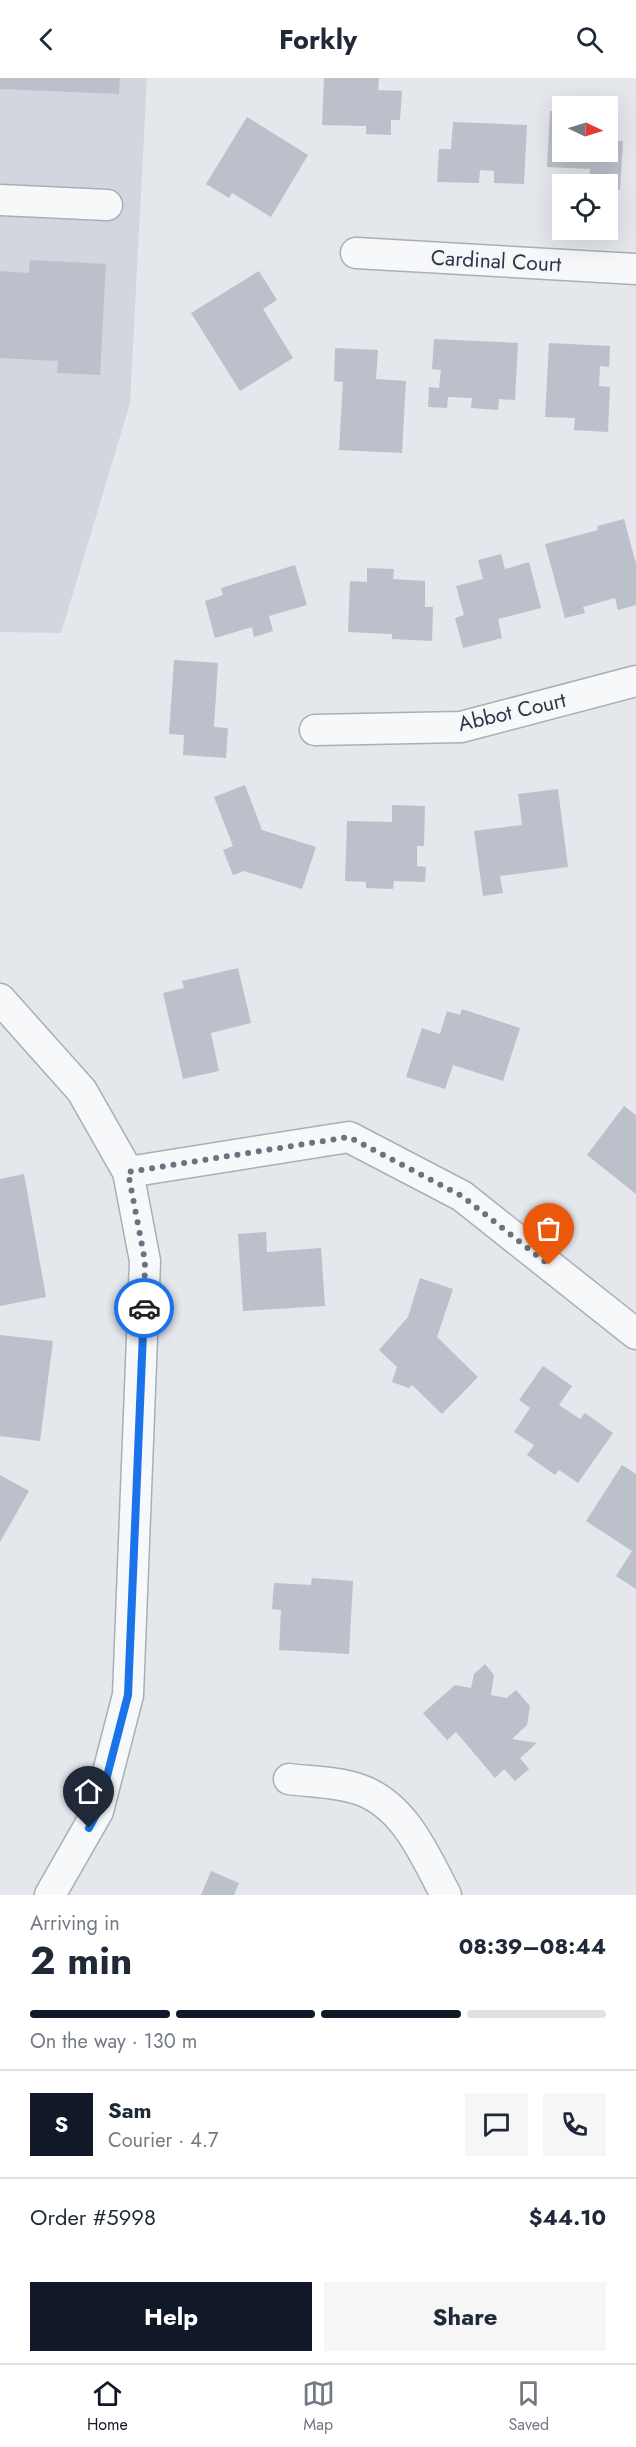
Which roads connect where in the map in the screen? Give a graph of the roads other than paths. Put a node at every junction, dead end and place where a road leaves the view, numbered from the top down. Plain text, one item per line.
1 (0, 200) edge
2 (107, 205) dead end
3 (356, 253) dead end
4 (636, 268) edge
5 (636, 681) edge
6 (315, 730) dead end
7 (0, 999) edge
8 (128, 1172) junction
9 (636, 1334) edge
10 (289, 1779) dead end
11 (50, 1895) edge
12 (446, 1895) edge

1 - 2 street
3 - 4 street, Cardinal Court
5 - 6 street, Abbot Court
7 - 8 street
8 - 9 street
8 - 11 street
10 - 12 street

